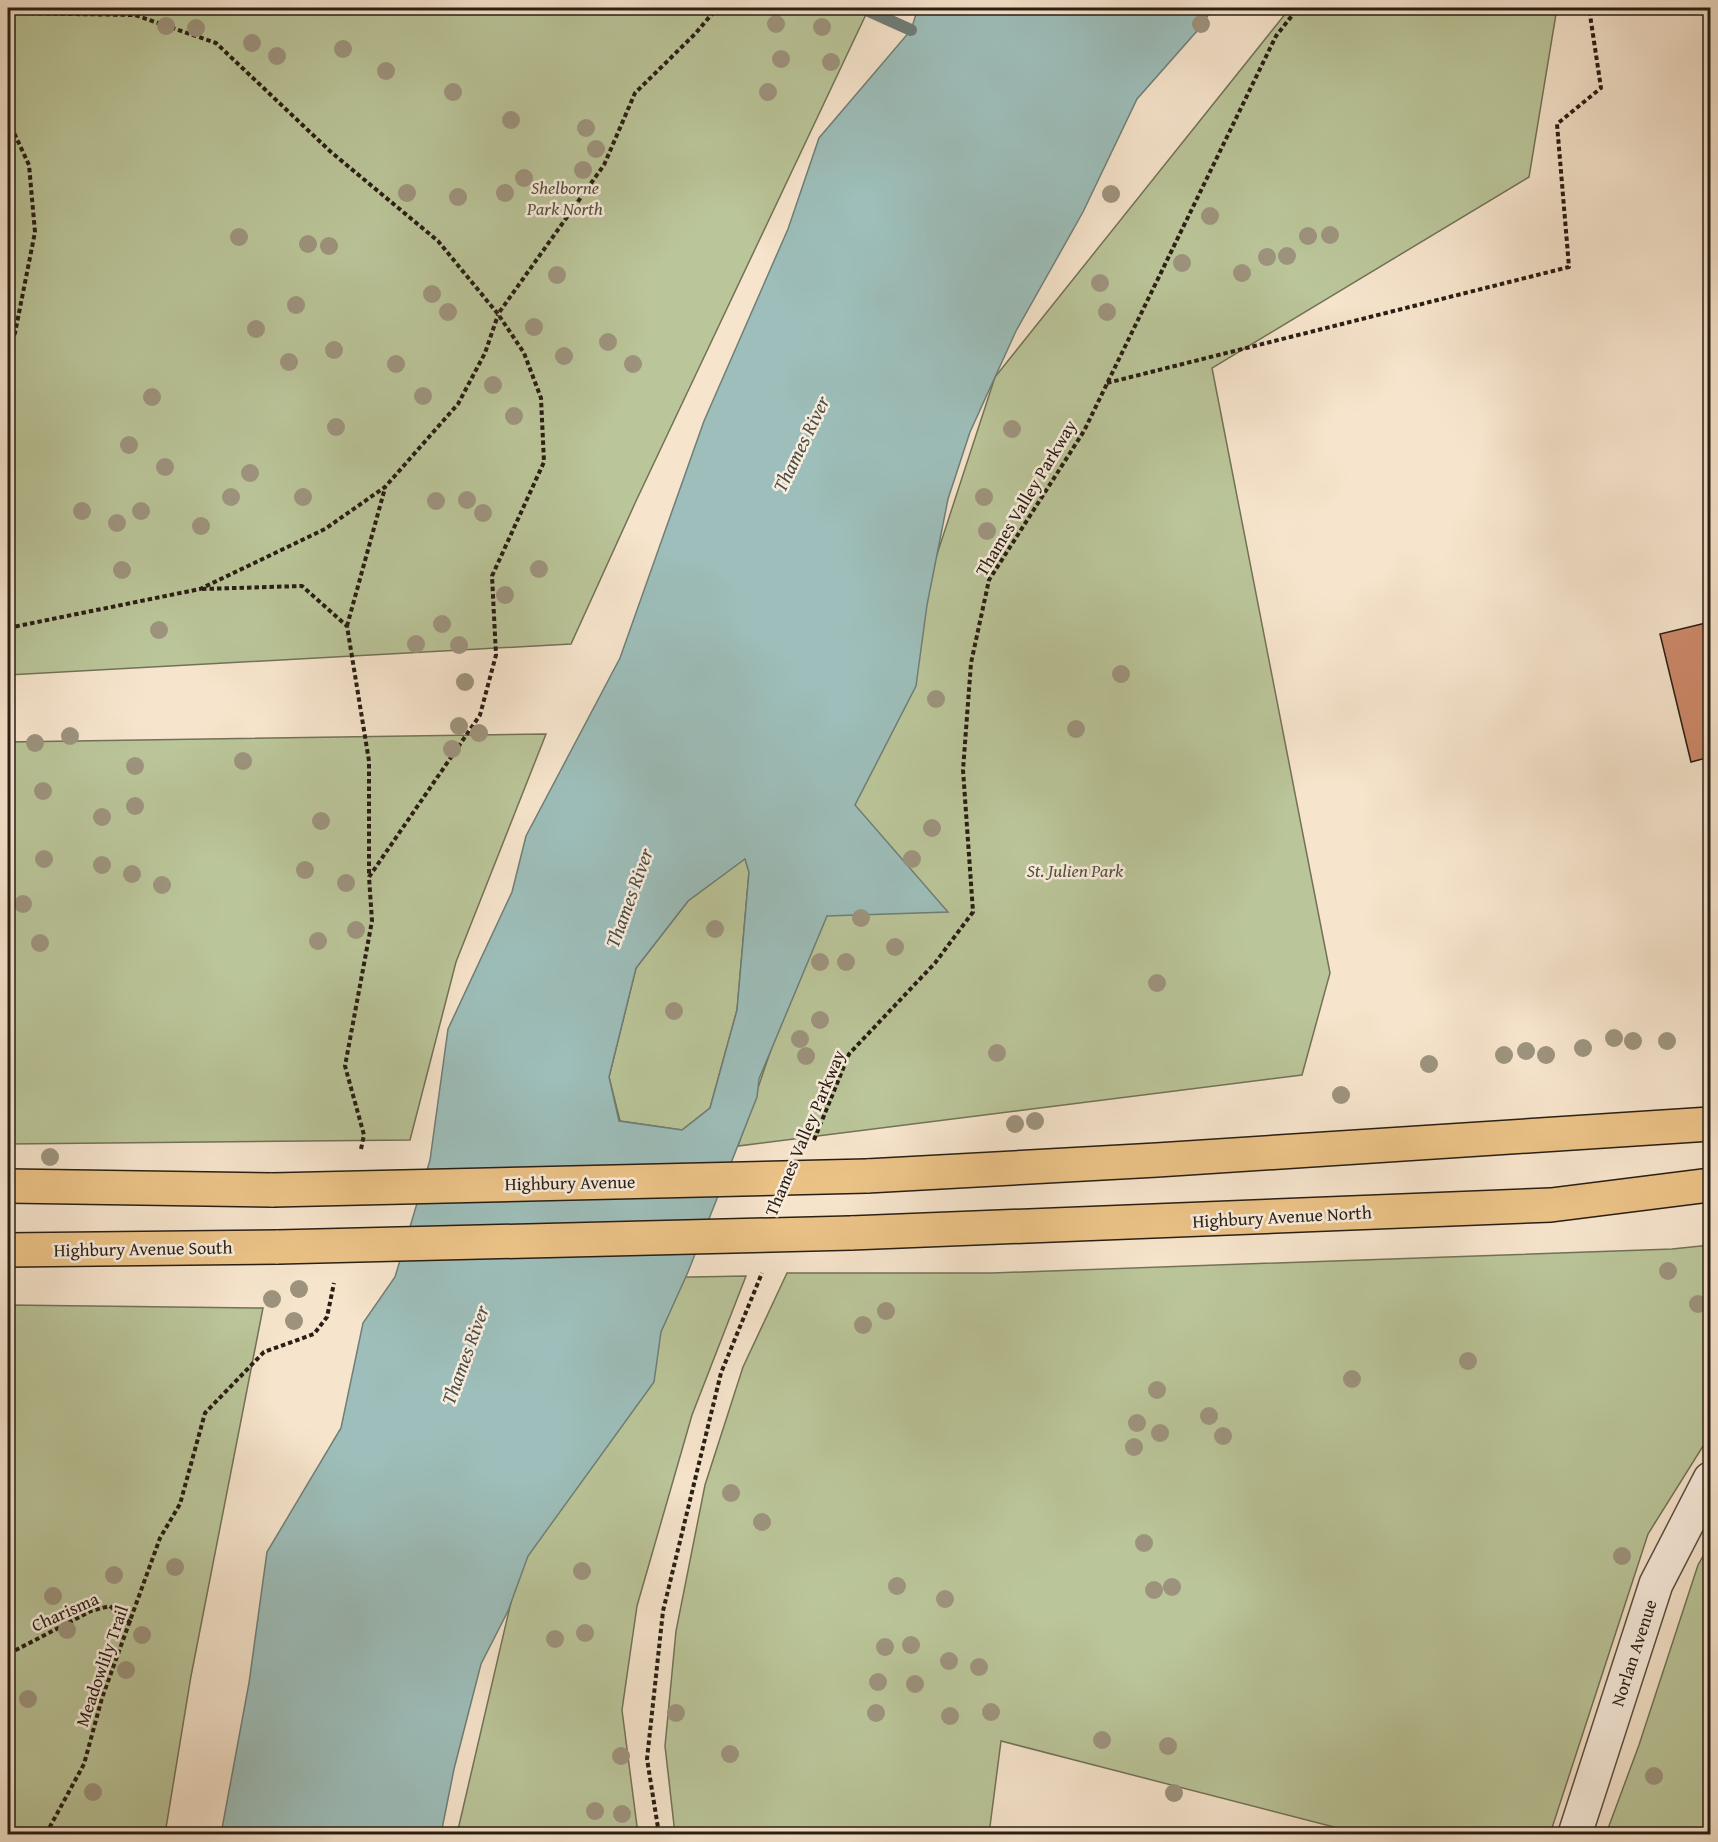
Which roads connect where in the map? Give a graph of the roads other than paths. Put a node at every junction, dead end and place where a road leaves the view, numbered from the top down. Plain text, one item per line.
1 (1710, 1124) edge
2 (1710, 1185) edge
3 (8, 1186) edge
4 (278, 1247) joint
5 (8, 1250) edge
6 (1710, 1479) edge
7 (1575, 1834) edge

1 - 3 highway, Highbury Avenue, bridge
2 - 4 highway, Highbury Avenue North, bridge
4 - 5 highway, Highbury Avenue South
6 - 7 street, Norlan Avenue

